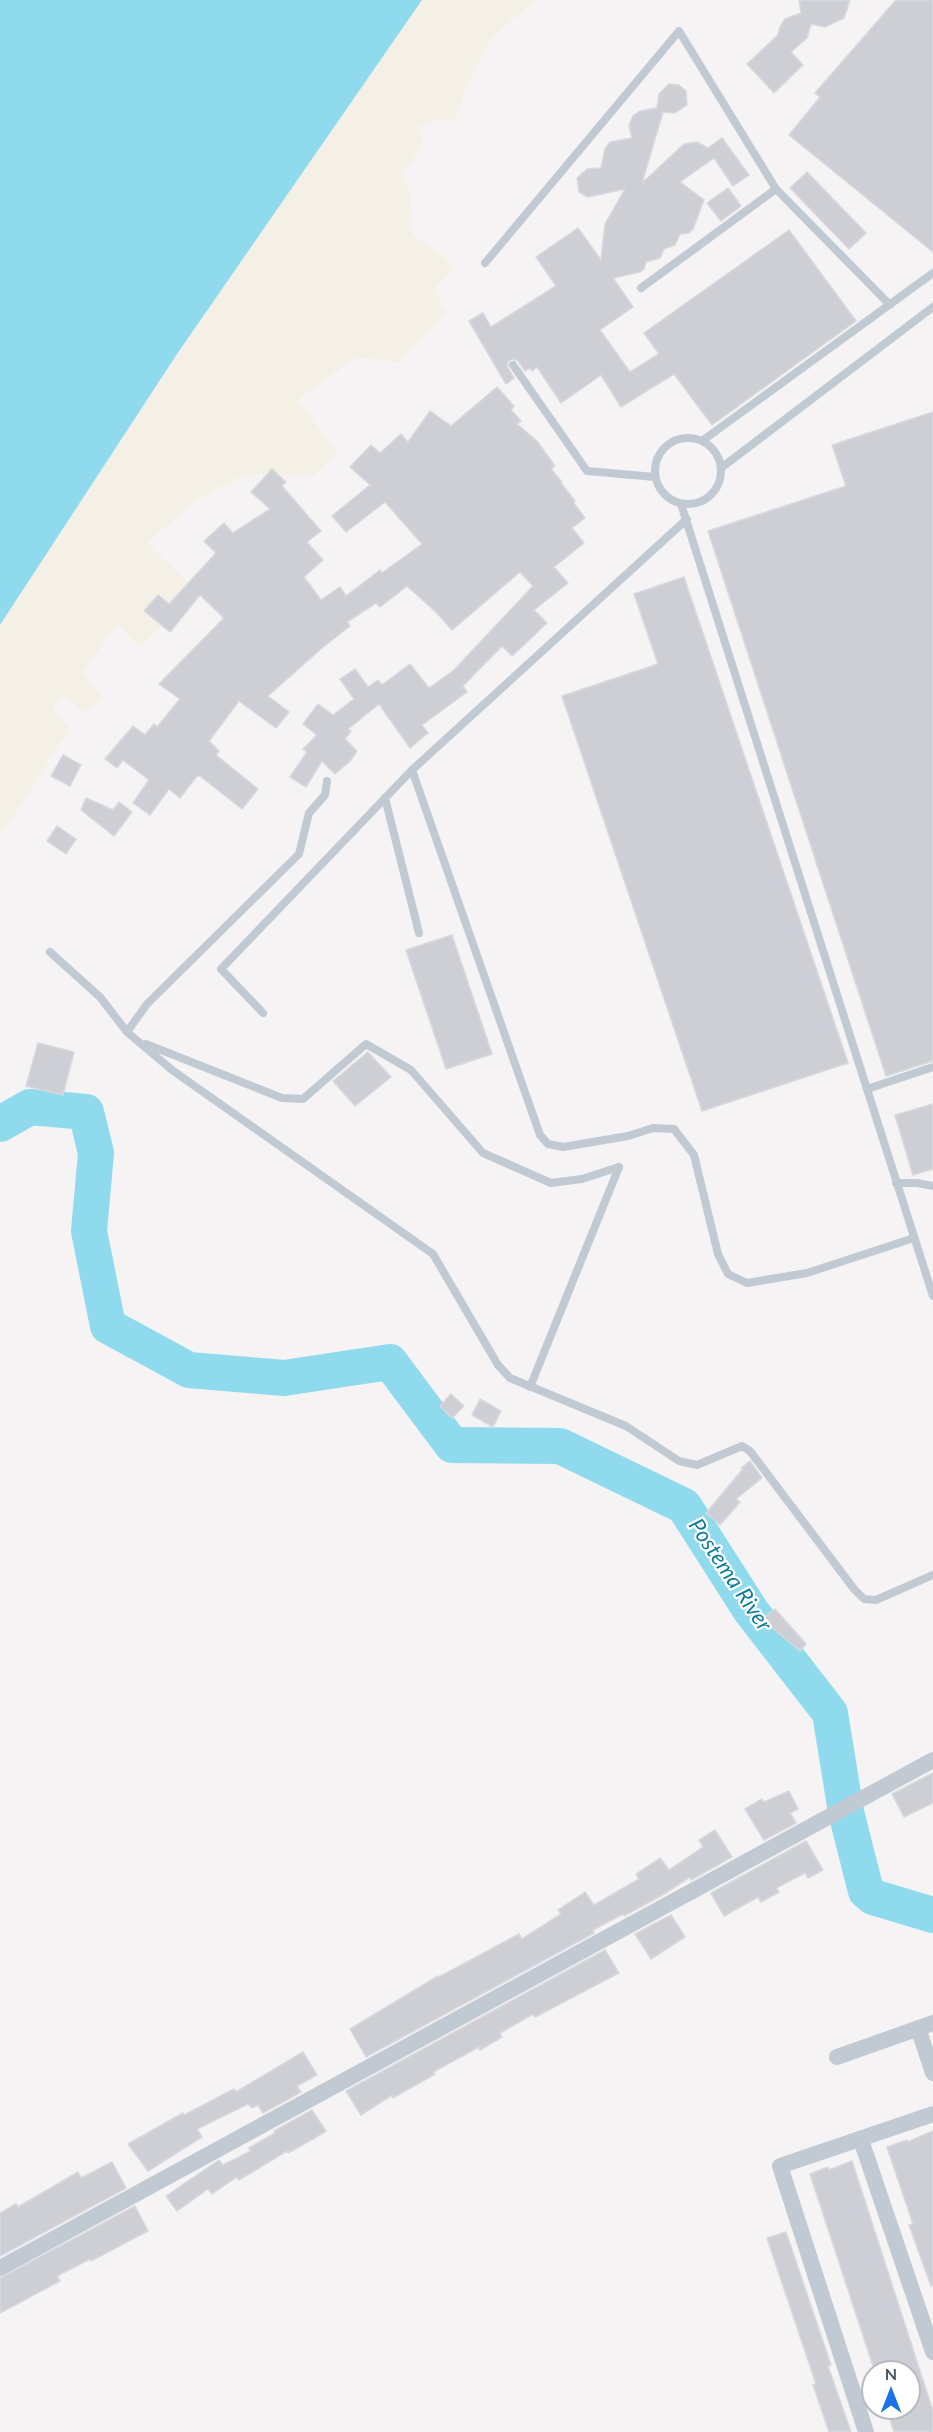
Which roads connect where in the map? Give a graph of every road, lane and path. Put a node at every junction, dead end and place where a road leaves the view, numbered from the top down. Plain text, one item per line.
1 (776, 189) junction
2 (485, 263) dead end
3 (933, 273) edge
4 (641, 288) dead end
5 (890, 305) junction
6 (933, 308) edge
7 (513, 365) dead end
8 (702, 441) junction
9 (721, 468) junction
10 (655, 477) junction
11 (681, 504) junction
12 (687, 519) junction
13 (412, 770) junction
14 (327, 781) dead end
15 (385, 798) junction
16 (419, 933) dead end
17 (50, 952) dead end
18 (263, 1013) dead end
19 (128, 1032) junction
20 (140, 1042) junction
21 (933, 1067) edge
22 (867, 1089) junction
23 (896, 1183) junction
24 (933, 1186) edge
25 (914, 1238) junction
26 (933, 1296) edge
27 (530, 1387) junction
28 (933, 1575) edge
29 (933, 1760) edge
30 (926, 2026) edge
31 (837, 2057) dead end
32 (933, 2073) edge
33 (933, 2114) edge
34 (861, 2140) junction
35 (0, 2268) edge
36 (933, 2352) edge
37 (866, 2432) edge

1 - 2 lane
1 - 4 lane
1 - 5 lane
3 - 5 lane
5 - 8 lane
6 - 9 lane
7 - 10 lane
8 - 9 lane
8 - 10 lane
9 - 11 lane
10 - 11 lane
11 - 12 lane
12 - 13 lane
12 - 22 lane
13 - 15 lane
13 - 25 lane
14 - 19 lane
15 - 16 lane
15 - 18 lane
17 - 19 lane
19 - 20 lane
20 - 27 lane
20 - 27 lane
21 - 22 lane
22 - 23 lane
23 - 24 lane
23 - 25 lane
25 - 26 lane
27 - 28 lane
29 - 35 street
30 - 31 street
30 - 32 street
33 - 34 street
34 - 36 street
34 - 37 street

